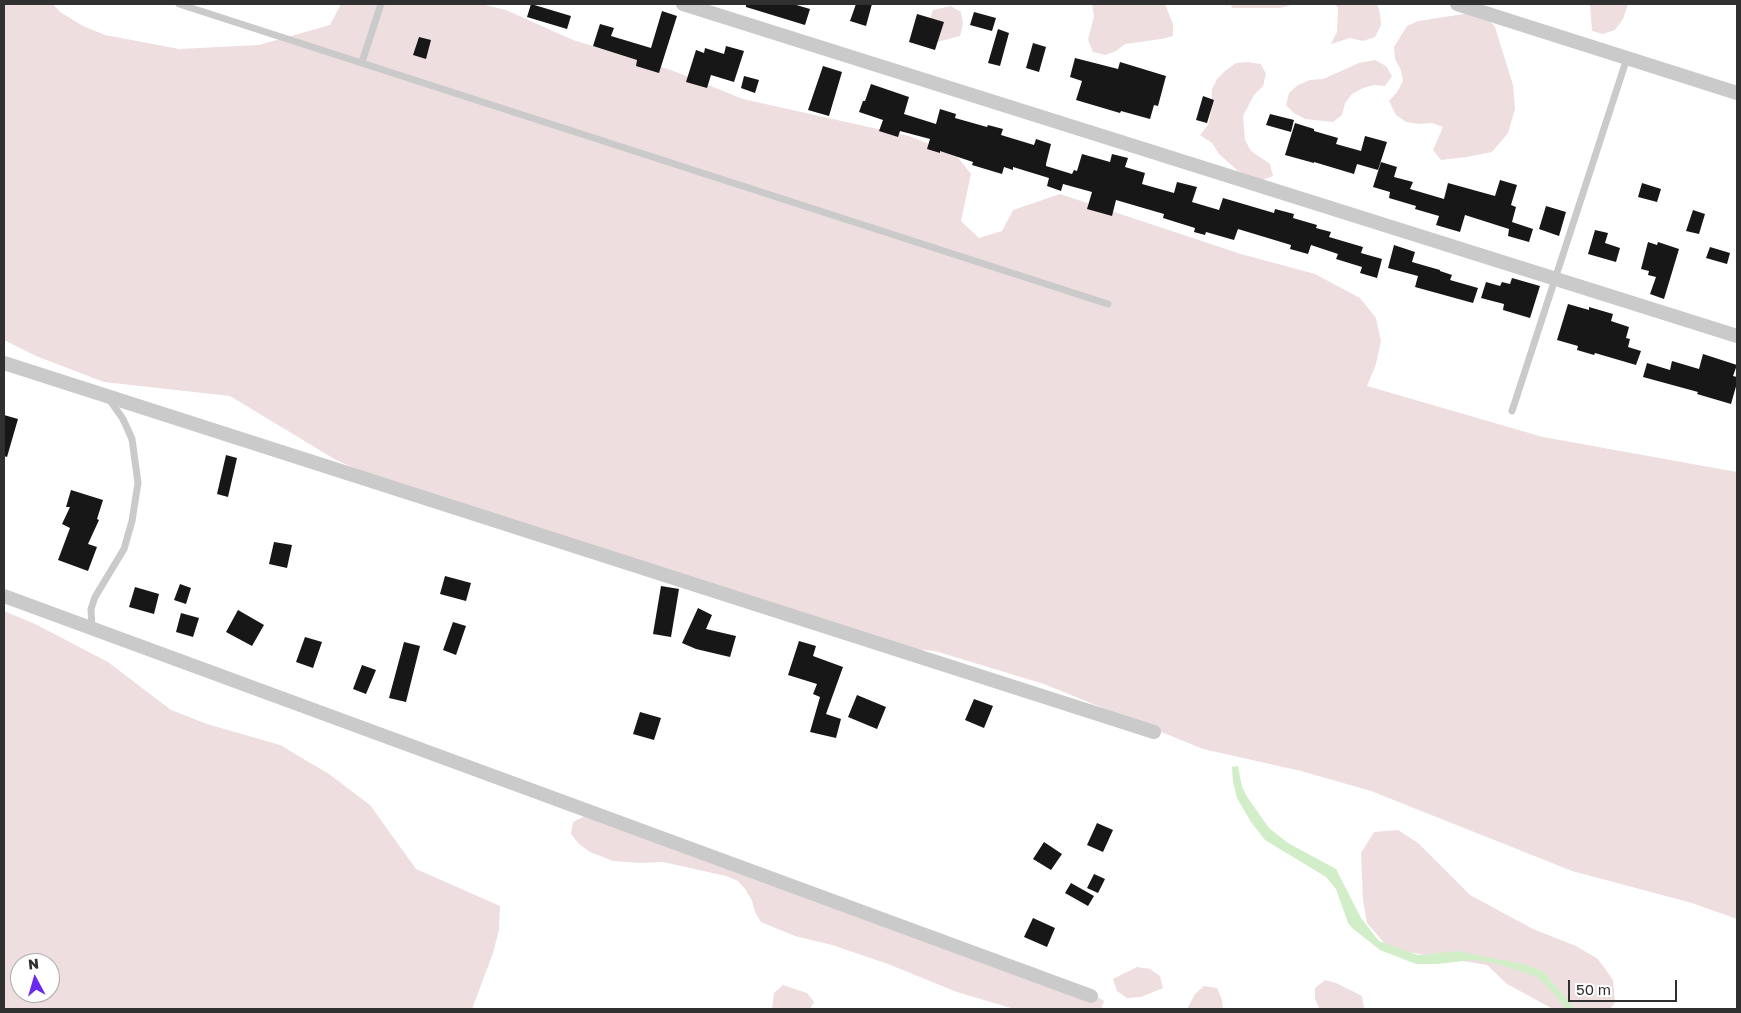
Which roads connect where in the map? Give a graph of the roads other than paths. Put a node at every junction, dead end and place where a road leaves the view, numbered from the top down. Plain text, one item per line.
1 (179, 4) edge
2 (381, 4) edge
3 (684, 4) edge
4 (1457, 4) edge
5 (1627, 58) junction
6 (362, 62) junction
7 (1737, 93) edge
8 (1554, 278) junction
9 (1108, 304) dead end
10 (1737, 336) edge
11 (4, 363) edge
12 (107, 396) junction
13 (1512, 412) dead end
14 (4, 596) edge
15 (92, 629) junction
16 (1154, 732) dead end
17 (1091, 996) dead end

1 - 6 lane
2 - 6 lane
3 - 8 street
4 - 5 street
5 - 7 street
5 - 8 lane
6 - 9 lane
8 - 10 street
8 - 13 lane
11 - 12 street
12 - 15 lane
12 - 16 street
14 - 15 street
15 - 17 street

